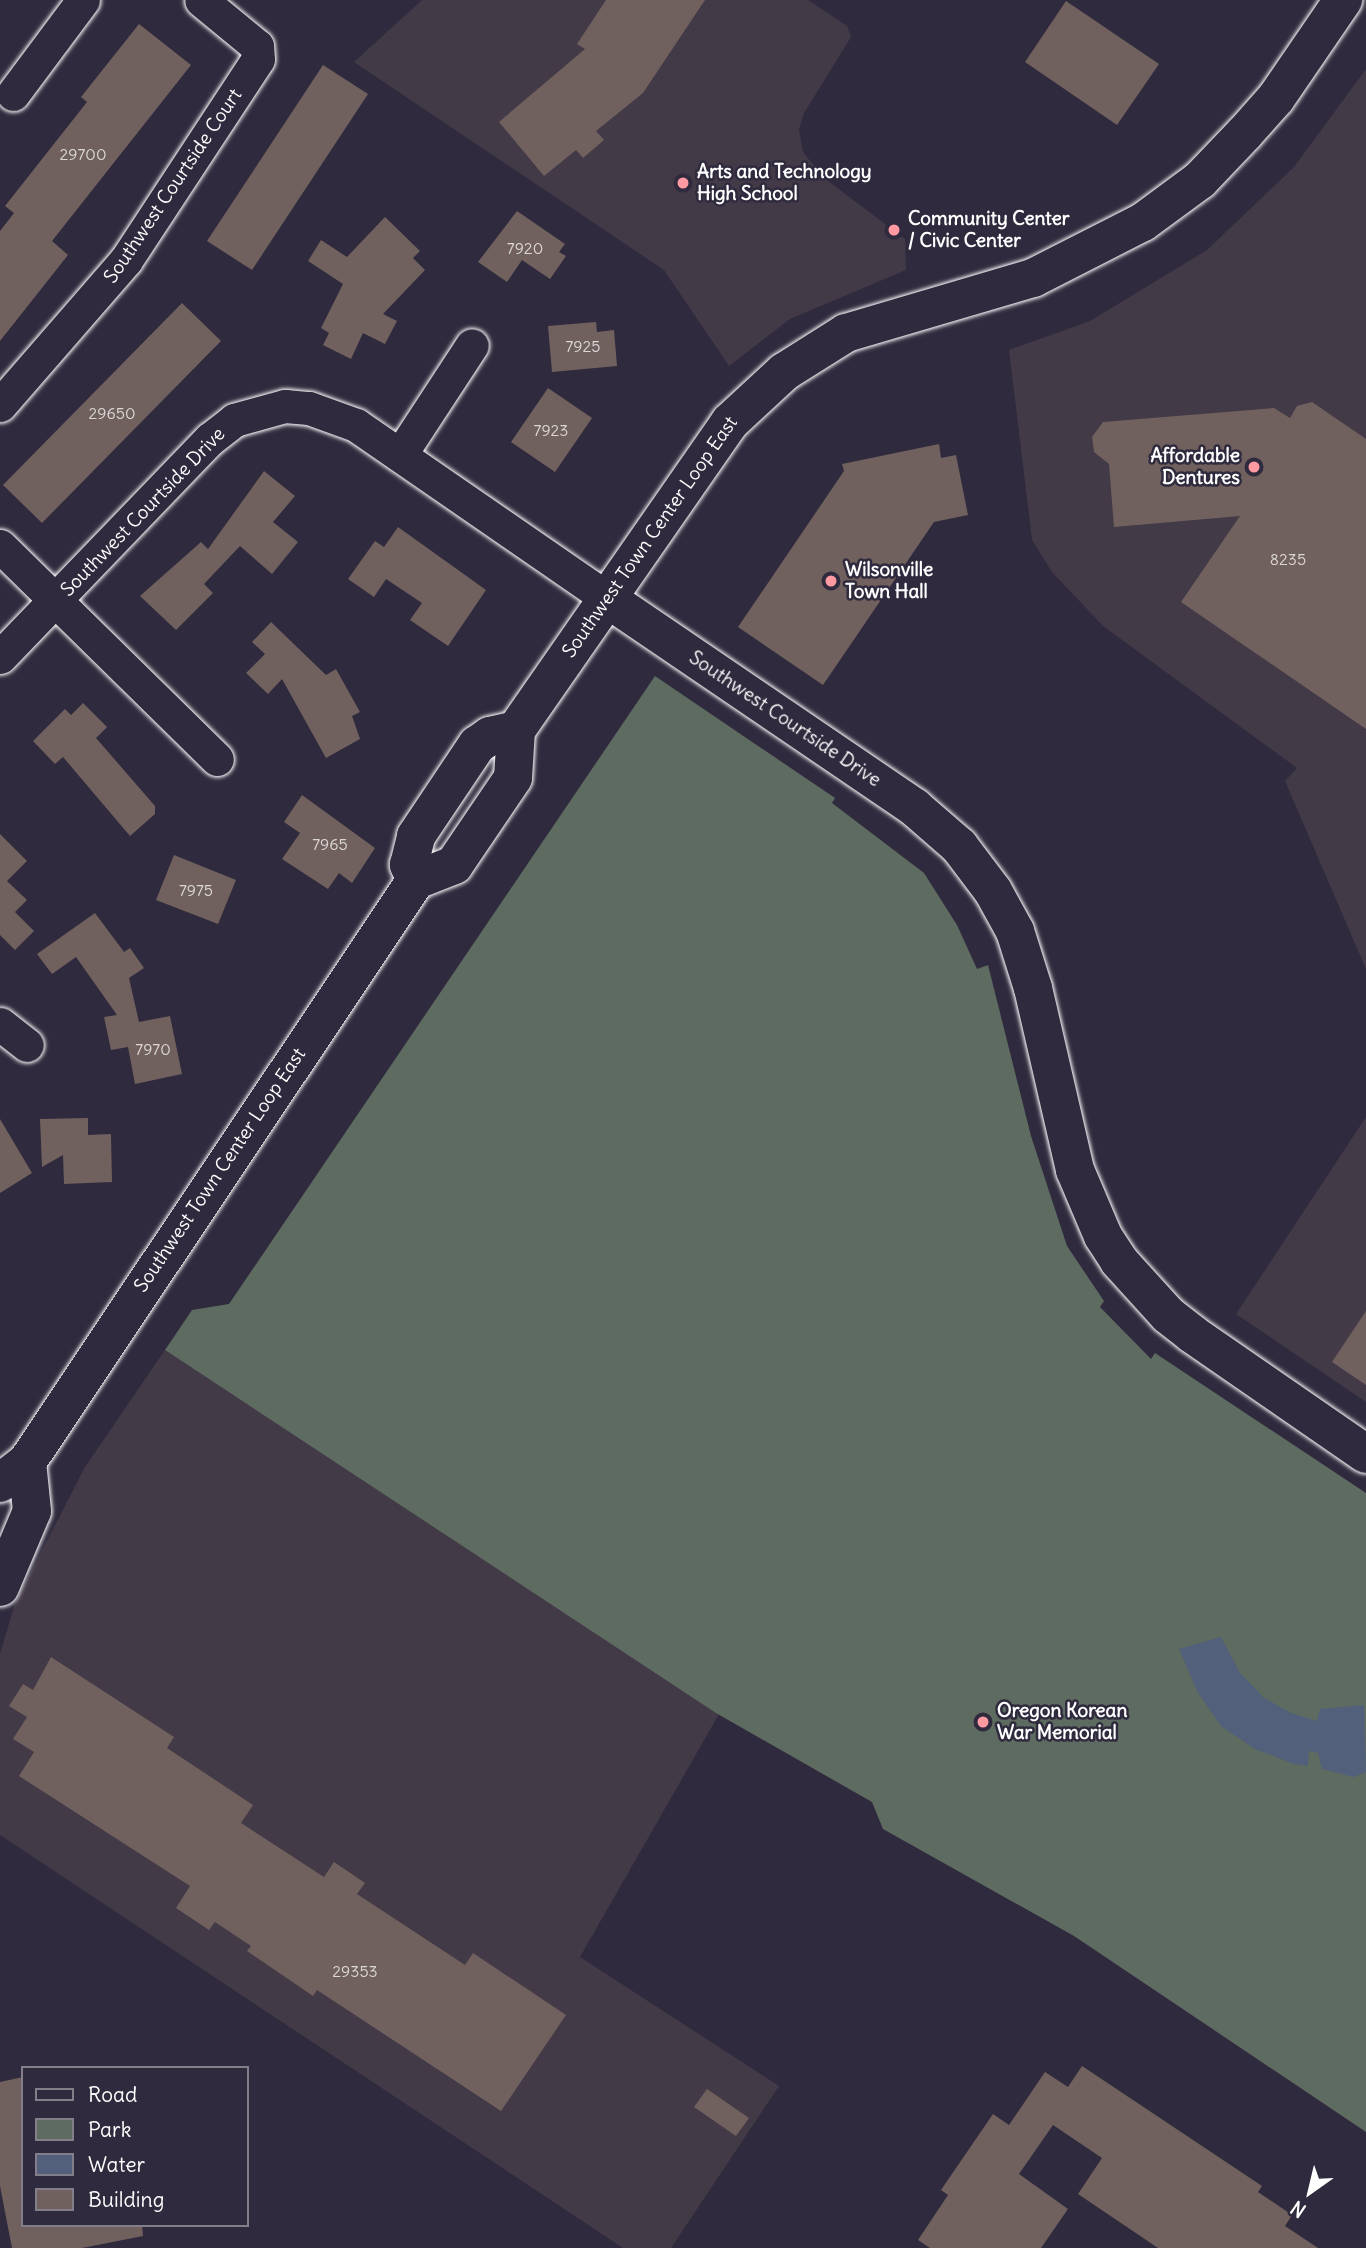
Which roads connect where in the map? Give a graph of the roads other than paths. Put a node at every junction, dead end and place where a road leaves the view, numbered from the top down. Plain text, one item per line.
1 (83, 0) edge
2 (201, 0) edge
3 (1343, 0) edge
4 (13, 93) dead end
5 (472, 345) dead end
6 (0, 405) edge
7 (400, 455) junction
8 (0, 546) edge
9 (605, 597) junction
10 (58, 598) junction
11 (0, 657) edge
12 (217, 758) dead end
13 (0, 1024) edge
14 (27, 1045) dead end
15 (1366, 1454) edge
16 (14, 1472) edge
17 (0, 1587) edge

1 - 4 street
2 - 6 street, Southwest Courtside Court
3 - 9 main road, Southwest Town Center Loop East
5 - 7 street
7 - 9 street, Southwest Courtside Drive
7 - 10 street, Southwest Courtside Drive
8 - 10 street
9 - 15 main road, Southwest Courtside Drive
9 - 16 main road, Southwest Town Center Loop East
10 - 11 street, Southwest Courtside Drive
10 - 12 street
13 - 14 street
16 - 17 main road, Southwest Town Center Loop East

